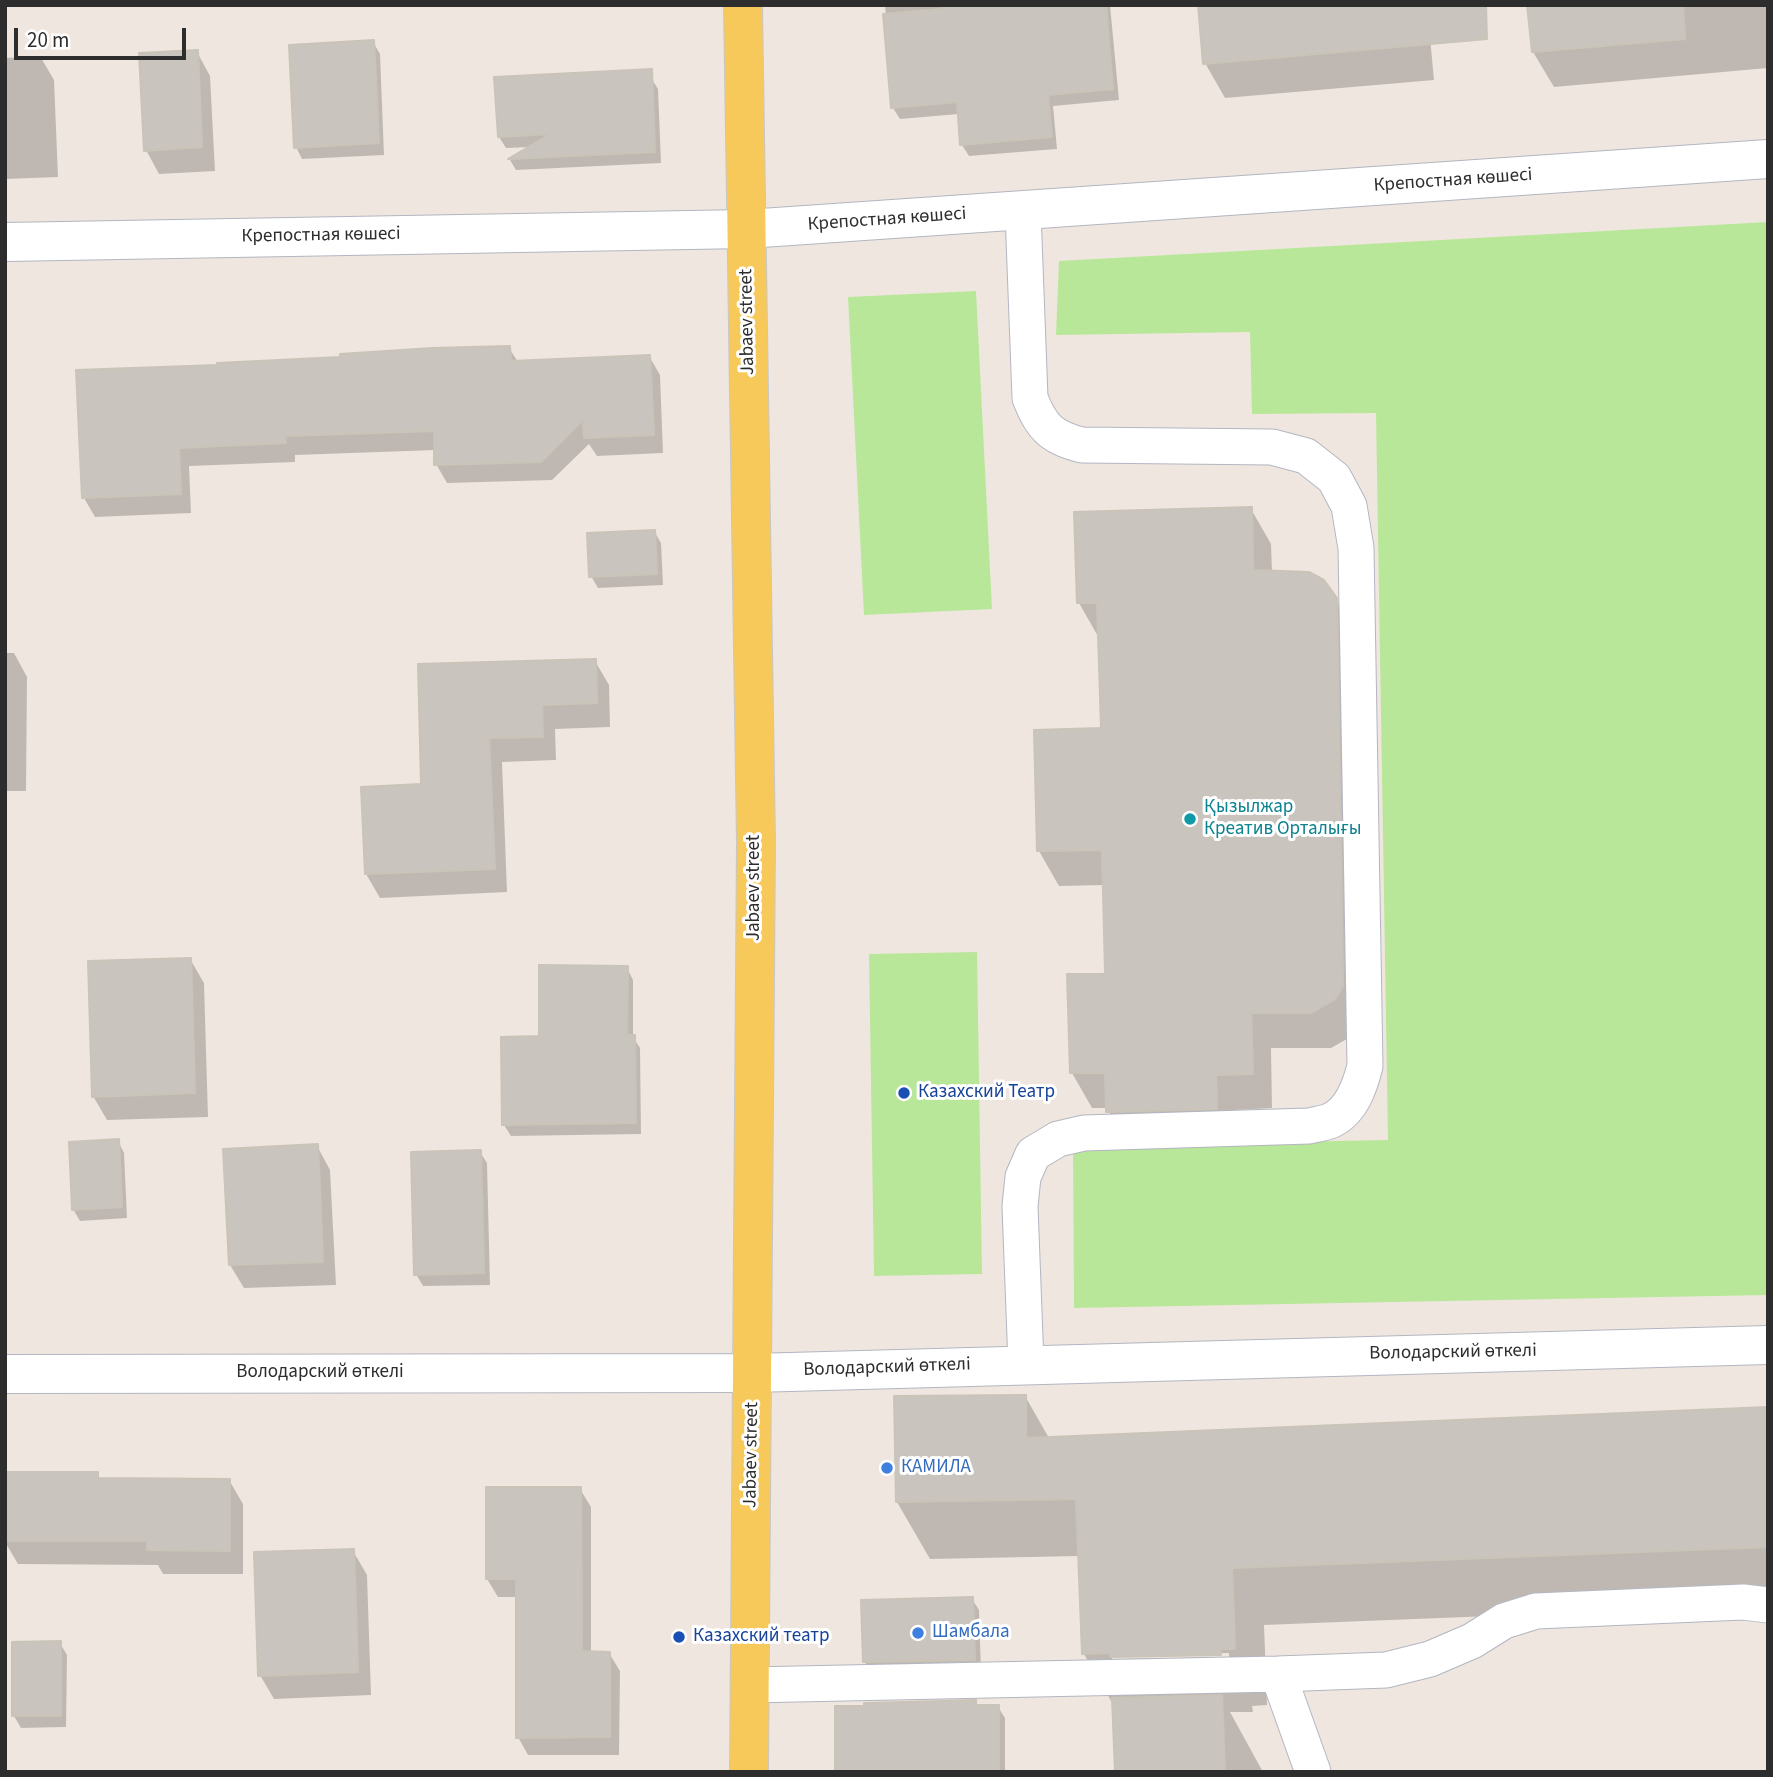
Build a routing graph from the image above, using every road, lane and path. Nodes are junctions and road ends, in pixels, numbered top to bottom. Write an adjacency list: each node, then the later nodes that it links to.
1 (743, 5): 4 (main road, Jabaev street)
2 (1768, 159): 3 (street, Крепостная көшесі)
3 (1023, 212): 4 (street, Крепостная көшесі); 7 (lane)
4 (747, 229): 5 (street, Крепостная көшесі); 8 (main road, Jabaev street)
5 (5, 242)
6 (1768, 1345): 7 (street, Володарский өткелі)
7 (1026, 1364): 8 (street, Володарский өткелі)
8 (753, 1373): 9 (street, Володарский өткелі); 12 (main road, Jabaev street)
9 (5, 1374)
10 (1768, 1605): 11 (lane)
11 (1278, 1674): 12 (lane); 14 (lane)
12 (749, 1685): 13 (main road, Jabaev street)
13 (749, 1772)
14 (1313, 1772)

